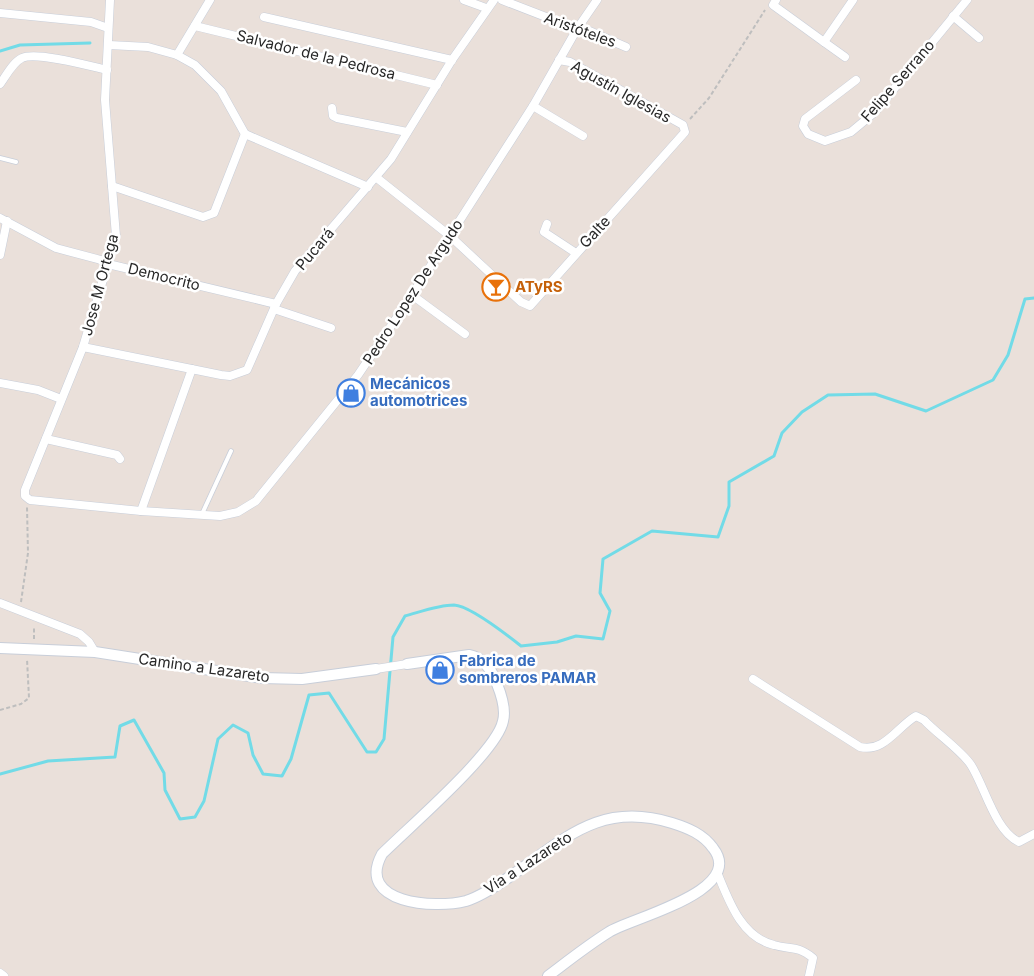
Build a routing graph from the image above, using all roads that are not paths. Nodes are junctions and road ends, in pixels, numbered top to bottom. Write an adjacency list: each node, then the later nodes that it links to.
1 (110, 0): 15 (street, Jose M Ortega)
2 (210, 0): 14 (street)
3 (464, 0): 10 (street)
4 (494, 0): 10 (street, Pucará)
5 (597, 0): 16 (street, Pedro Lopez De Argudo)
6 (853, 0): 18 (street)
7 (967, 0): 12 (street, Felipe Serrano)
8 (505, 1): 16 (street, Aristóteles)
9 (775, 2): 18 (street)
10 (486, 8): 23 (street, Pucará)
11 (0, 13): 15 (street)
12 (953, 16): 17 (street); 26 (street, Felipe Serrano)
13 (264, 17): 23 (street)
14 (195, 26): 21 (street); 28 (street, Salvador de la Pedrosa)
15 (108, 28): 19 (street, Jose M Ortega)
16 (577, 29): 20 (street, Aristóteles); 24 (street, Pedro Lopez De Argudo)
17 (979, 38)
18 (824, 42): 22 (street)
19 (109, 45): 21 (street); 25 (street, Jose M Ortega)
20 (626, 47)
21 (176, 55): 33 (street)
22 (845, 57)
23 (452, 60): 28 (street, Pucará)
24 (559, 60): 29 (street, Pedro Lopez De Argudo); 31 (street, Agustín Iglesias)
25 (106, 70): 27 (street); 38 (street, Jose M Ortega)
26 (856, 80)
27 (0, 84)
28 (437, 85): 32 (street, Pucará)
29 (533, 106): 34 (street); 42 (street, Pedro Lopez De Argudo)
30 (332, 108): 32 (street)
31 (683, 125): 43 (street, Galte)
32 (407, 132): 37 (street, Pucará)
33 (245, 134): 38 (street); 39 (street)
34 (583, 136)
35 (0, 158): 36 (lane)
36 (16, 162)
37 (377, 178): 39 (street, Pucará); 42 (street, Galte)
38 (112, 186): 45 (street, Jose M Ortega)
39 (368, 187): 47 (street, Pucará)
40 (4, 219): 44 (street); 45 (street, Democrito)
41 (547, 224): 43 (street)
42 (450, 236): 43 (street, Galte); 46 (street, Pedro Lopez De Argudo)
43 (576, 253)
44 (0, 255)
45 (108, 264): 47 (street, Democrito); 50 (street, Jose M Ortega)
46 (412, 295): 49 (street); 59 (street, Pedro Lopez De Argudo)
47 (275, 306): 48 (street, Democrito); 51 (street, Pucará)
48 (332, 328)
49 (465, 334)
50 (83, 347): 51 (street, Pucará); 53 (street, Jose M Ortega)
51 (192, 369): 58 (street)
52 (0, 383): 53 (street)
53 (61, 399): 54 (street, Jose M Ortega)
54 (46, 439): 56 (street); 57 (street, Jose M Ortega)
55 (231, 451): 59 (lane)
56 (120, 459)
57 (27, 499): 58 (street, Pedro Lopez De Argudo)
58 (141, 511): 59 (street, Pedro Lopez De Argudo)
59 (201, 516)
60 (0, 603): 62 (street)
61 (0, 648): 62 (street, Camino a Lazareto)
62 (96, 652): 64 (street, Camino a Lazareto)
63 (407, 664): 64 (street, Camino a Lazareto); 67 (street, Vía a Lazareto)
64 (376, 669)
65 (753, 679): 66 (street)
66 (1034, 834)
67 (717, 872): 70 (street); 71 (street)
68 (0, 973): 69 (street)
69 (4, 976)
70 (548, 976)
71 (808, 976)

